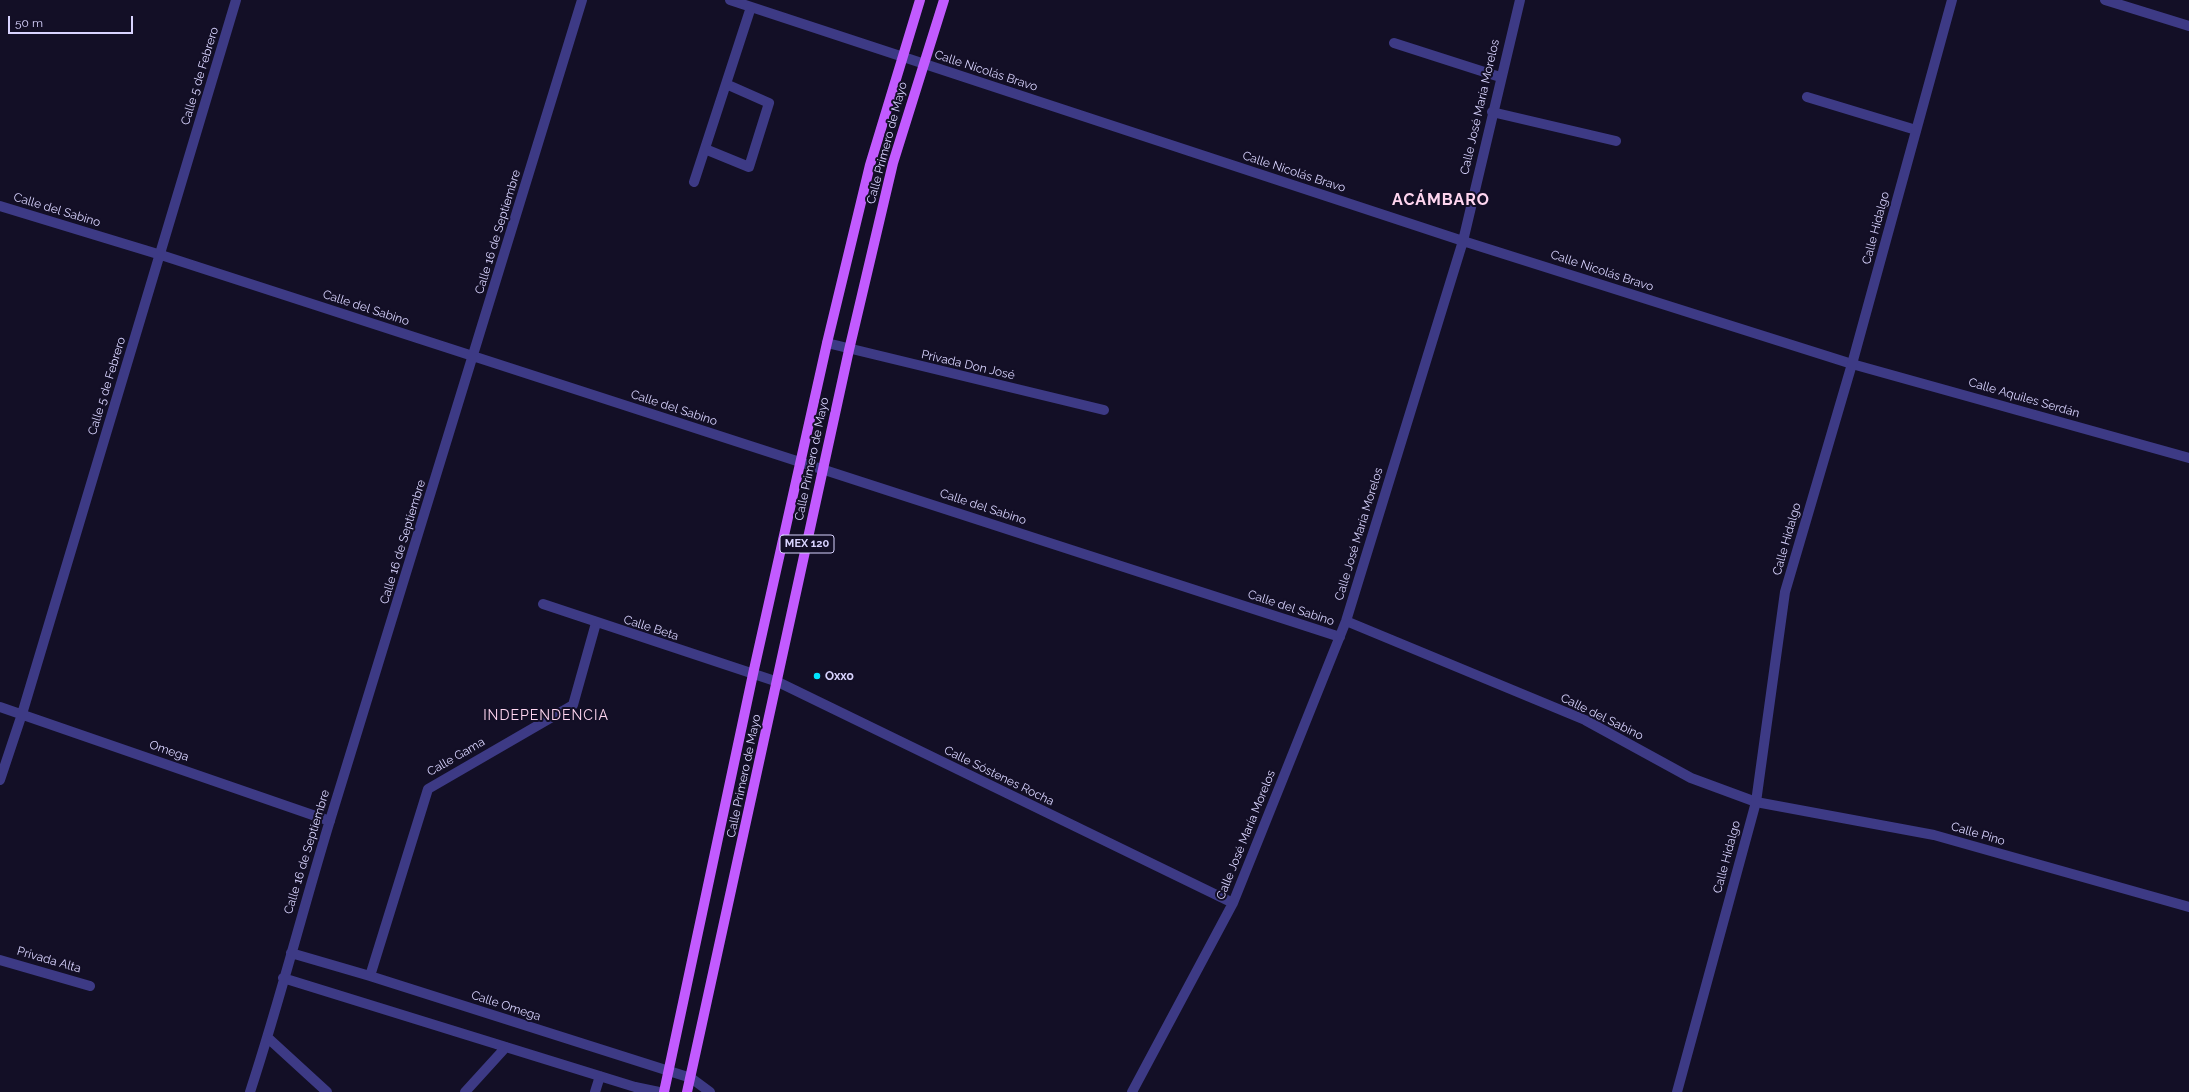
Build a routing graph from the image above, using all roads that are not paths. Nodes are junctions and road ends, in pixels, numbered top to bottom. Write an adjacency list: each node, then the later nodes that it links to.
1 (236, 0): 24 (street, Calle 5 de Febrero)
2 (582, 0): 27 (street, Calle 16 de Septiembre)
3 (730, 0): 9 (street, Calle Nicolás Bravo)
4 (920, 0): 12 (main road, Calle Primero de Mayo / MEX 120)
5 (944, 0): 13 (main road, Calle Primero de Mayo / MEX 120)
6 (1520, 0): 14 (street, Calle José María Morelos)
7 (1952, 0): 18 (street, Calle Hidalgo)
8 (2105, 0): 10 (street)
9 (751, 7): 12 (street, Calle Nicolás Bravo); 15 (street)
10 (2189, 26)
11 (1394, 43): 14 (street)
12 (902, 55): 13 (street, Calle Nicolás Bravo); 25 (main road, Calle Primero de Mayo / MEX 120)
13 (923, 64): 23 (street, Calle Nicolás Bravo); 26 (main road, Calle Primero de Mayo / MEX 120)
14 (1500, 77): 17 (street, Calle José María Morelos)
15 (726, 84): 20 (street); 20 (street)
16 (1807, 97): 18 (street)
17 (1492, 112): 19 (street); 23 (street, Calle José María Morelos)
18 (1916, 130): 28 (street, Calle Hidalgo)
19 (1616, 141)
20 (705, 149): 21 (street)
21 (694, 182)
22 (0, 206): 24 (street, Calle del Sabino)
23 (1463, 240): 28 (street, Calle Nicolás Bravo); 34 (street, Calle José María Morelos)
24 (160, 255): 27 (street, Calle del Sabino); 40 (street, Calle 5 de Febrero)
25 (827, 343): 26 (street, Privada Don José); 31 (main road, Calle Primero de Mayo / MEX 120)
26 (849, 350): 29 (street, Privada Don José); 32 (main road, Calle Primero de Mayo / MEX 120)
27 (474, 356): 31 (street, Calle del Sabino); 43 (street, Calle 16 de Septiembre)
28 (1852, 364): 30 (street, Calle Aquiles Serdán); 42 (street, Calle Hidalgo)
29 (1104, 410)
30 (2189, 458)
31 (799, 462): 32 (street, Calle del Sabino); 37 (main road, Calle Primero de Mayo / MEX 120)
32 (823, 468): 36 (street, Calle del Sabino); 38 (main road, Calle Primero de Mayo / MEX 120)
33 (543, 604): 35 (street, Calle Beta)
34 (1346, 620): 36 (street, Calle José María Morelos); 42 (street, Calle del Sabino)
35 (596, 623): 37 (street, Calle Beta); 48 (street, Calle Gama)
36 (1340, 637): 44 (street, Calle José María Morelos)
37 (753, 674): 38 (street, Calle Sóstenes Rocha); 53 (main road, Calle Primero de Mayo / MEX 120)
38 (778, 682): 44 (street, Calle Sóstenes Rocha); 55 (main road, Calle Primero de Mayo / MEX 120)
39 (0, 707): 40 (street, Omega)
40 (22, 714): 41 (street, Calle 5 de Febrero); 43 (street, Omega)
41 (0, 780)
42 (1756, 802): 45 (street, Calle Pino); 65 (street, Calle Hidalgo)
43 (330, 821): 46 (street, Calle 16 de Septiembre)
44 (1233, 904): 64 (street, Calle José María Morelos)
45 (2189, 907)
46 (291, 953): 48 (street, Calle Omega); 49 (street, Calle 16 de Septiembre)
47 (0, 960): 50 (street, Privada Alta)
48 (370, 976): 53 (street, Calle Omega)
49 (283, 978): 51 (street, Calle 16 de Septiembre); 52 (street)
50 (90, 986)
51 (268, 1038): 56 (street, Calle 16 de Septiembre); 57 (street)
52 (506, 1047): 54 (street); 58 (street)
53 (667, 1071): 55 (street, Calle Omega); 61 (main road, Calle Primero de Mayo / MEX 120)
54 (600, 1076): 59 (street); 60 (street)
55 (691, 1078): 62 (main road, Calle Primero de Mayo / MEX 120); 63 (street, Calle Omega)
56 (250, 1092)
57 (327, 1092)
58 (465, 1092)
59 (595, 1092)
60 (659, 1092)
61 (664, 1092)
62 (687, 1092)
63 (710, 1092)
64 (1132, 1092)
65 (1677, 1092)

